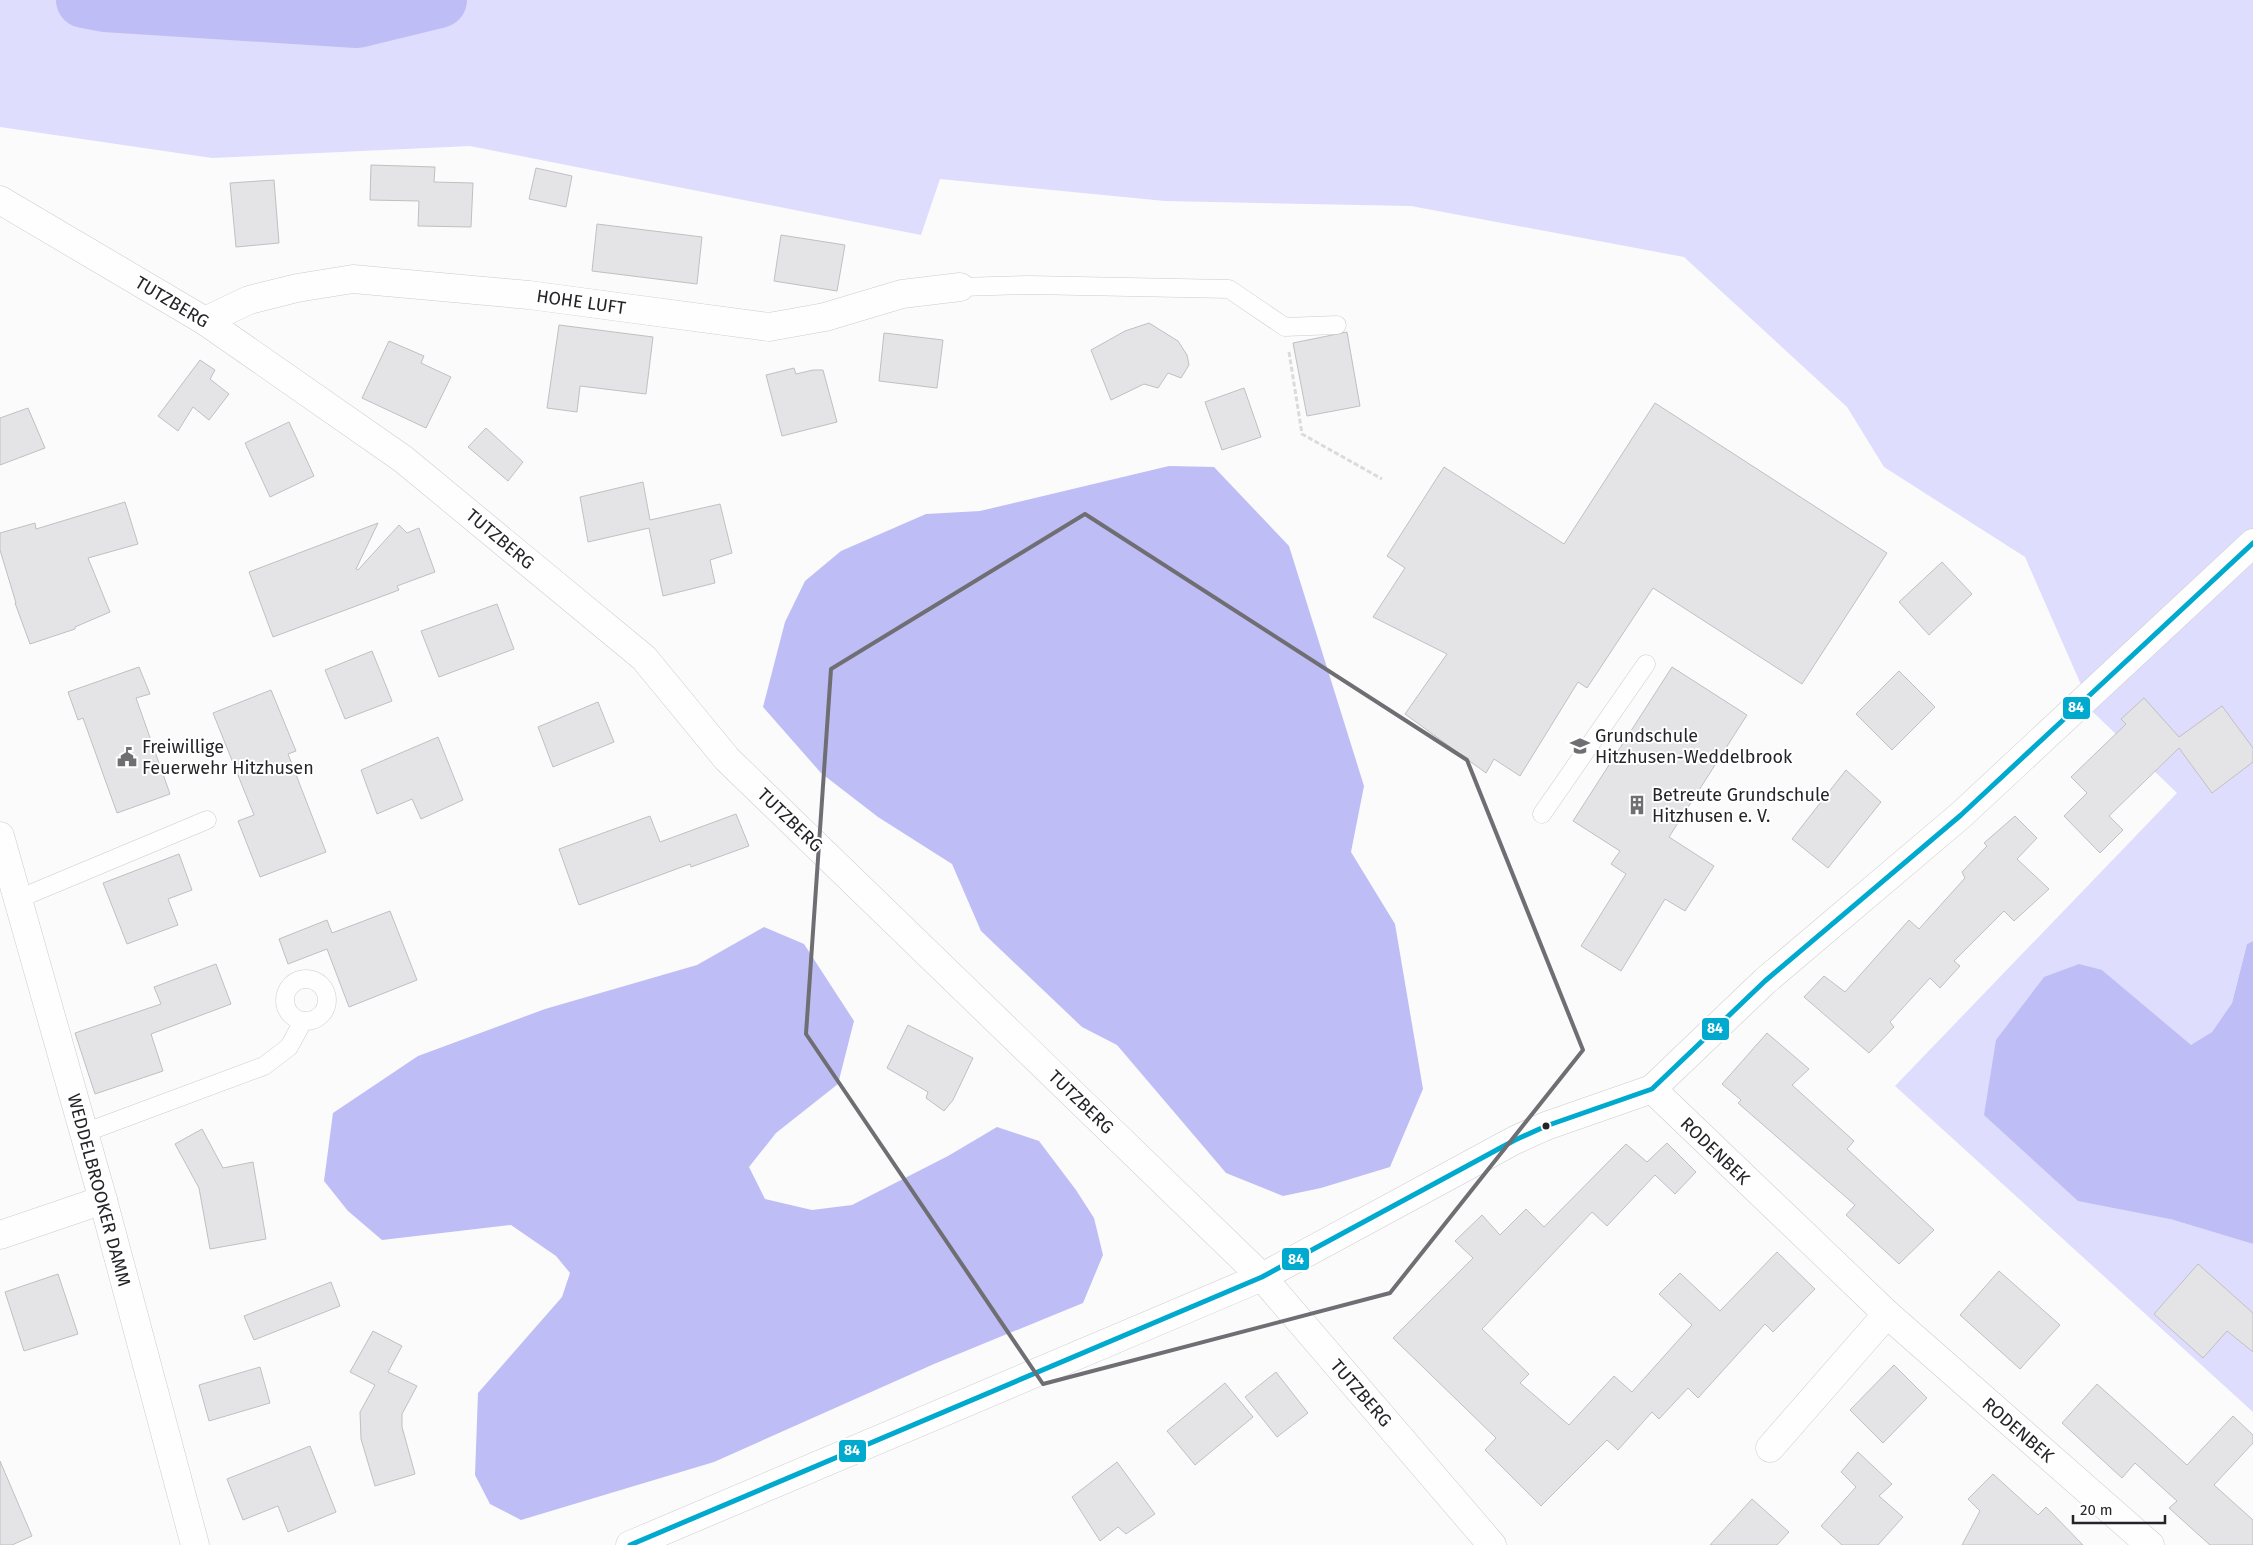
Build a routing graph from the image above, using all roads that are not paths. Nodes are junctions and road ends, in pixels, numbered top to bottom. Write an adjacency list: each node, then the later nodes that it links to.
1 (0, 200): 3 (street, TUTZBERG)
2 (960, 287): 3 (street, HOHE LUFT); 4 (lane)
3 (205, 321): 16 (street, TUTZBERG)
4 (1337, 325)
5 (2253, 543): 12 (street)
6 (1646, 664): 7 (lane)
7 (1542, 814)
8 (207, 820): 10 (lane)
9 (0, 836): 10 (street, WEDDELBROOKER DAMM)
10 (18, 900): 13 (street, WEDDELBROOKER DAMM)
11 (303, 1021): 13 (lane)
12 (1652, 1089): 16 (street); 17 (street, RODENBEK)
13 (84, 1133): 14 (street, WEDDELBROOKER DAMM)
14 (103, 1200): 15 (street); 19 (street, WEDDELBROOKER DAMM)
15 (0, 1234)
16 (1262, 1277): 20 (street); 21 (street, TUTZBERG)
17 (1887, 1314): 18 (street); 22 (street, RODENBEK)
18 (1770, 1448)
19 (195, 1545)
20 (630, 1545)
21 (1492, 1545)
22 (2150, 1545)

